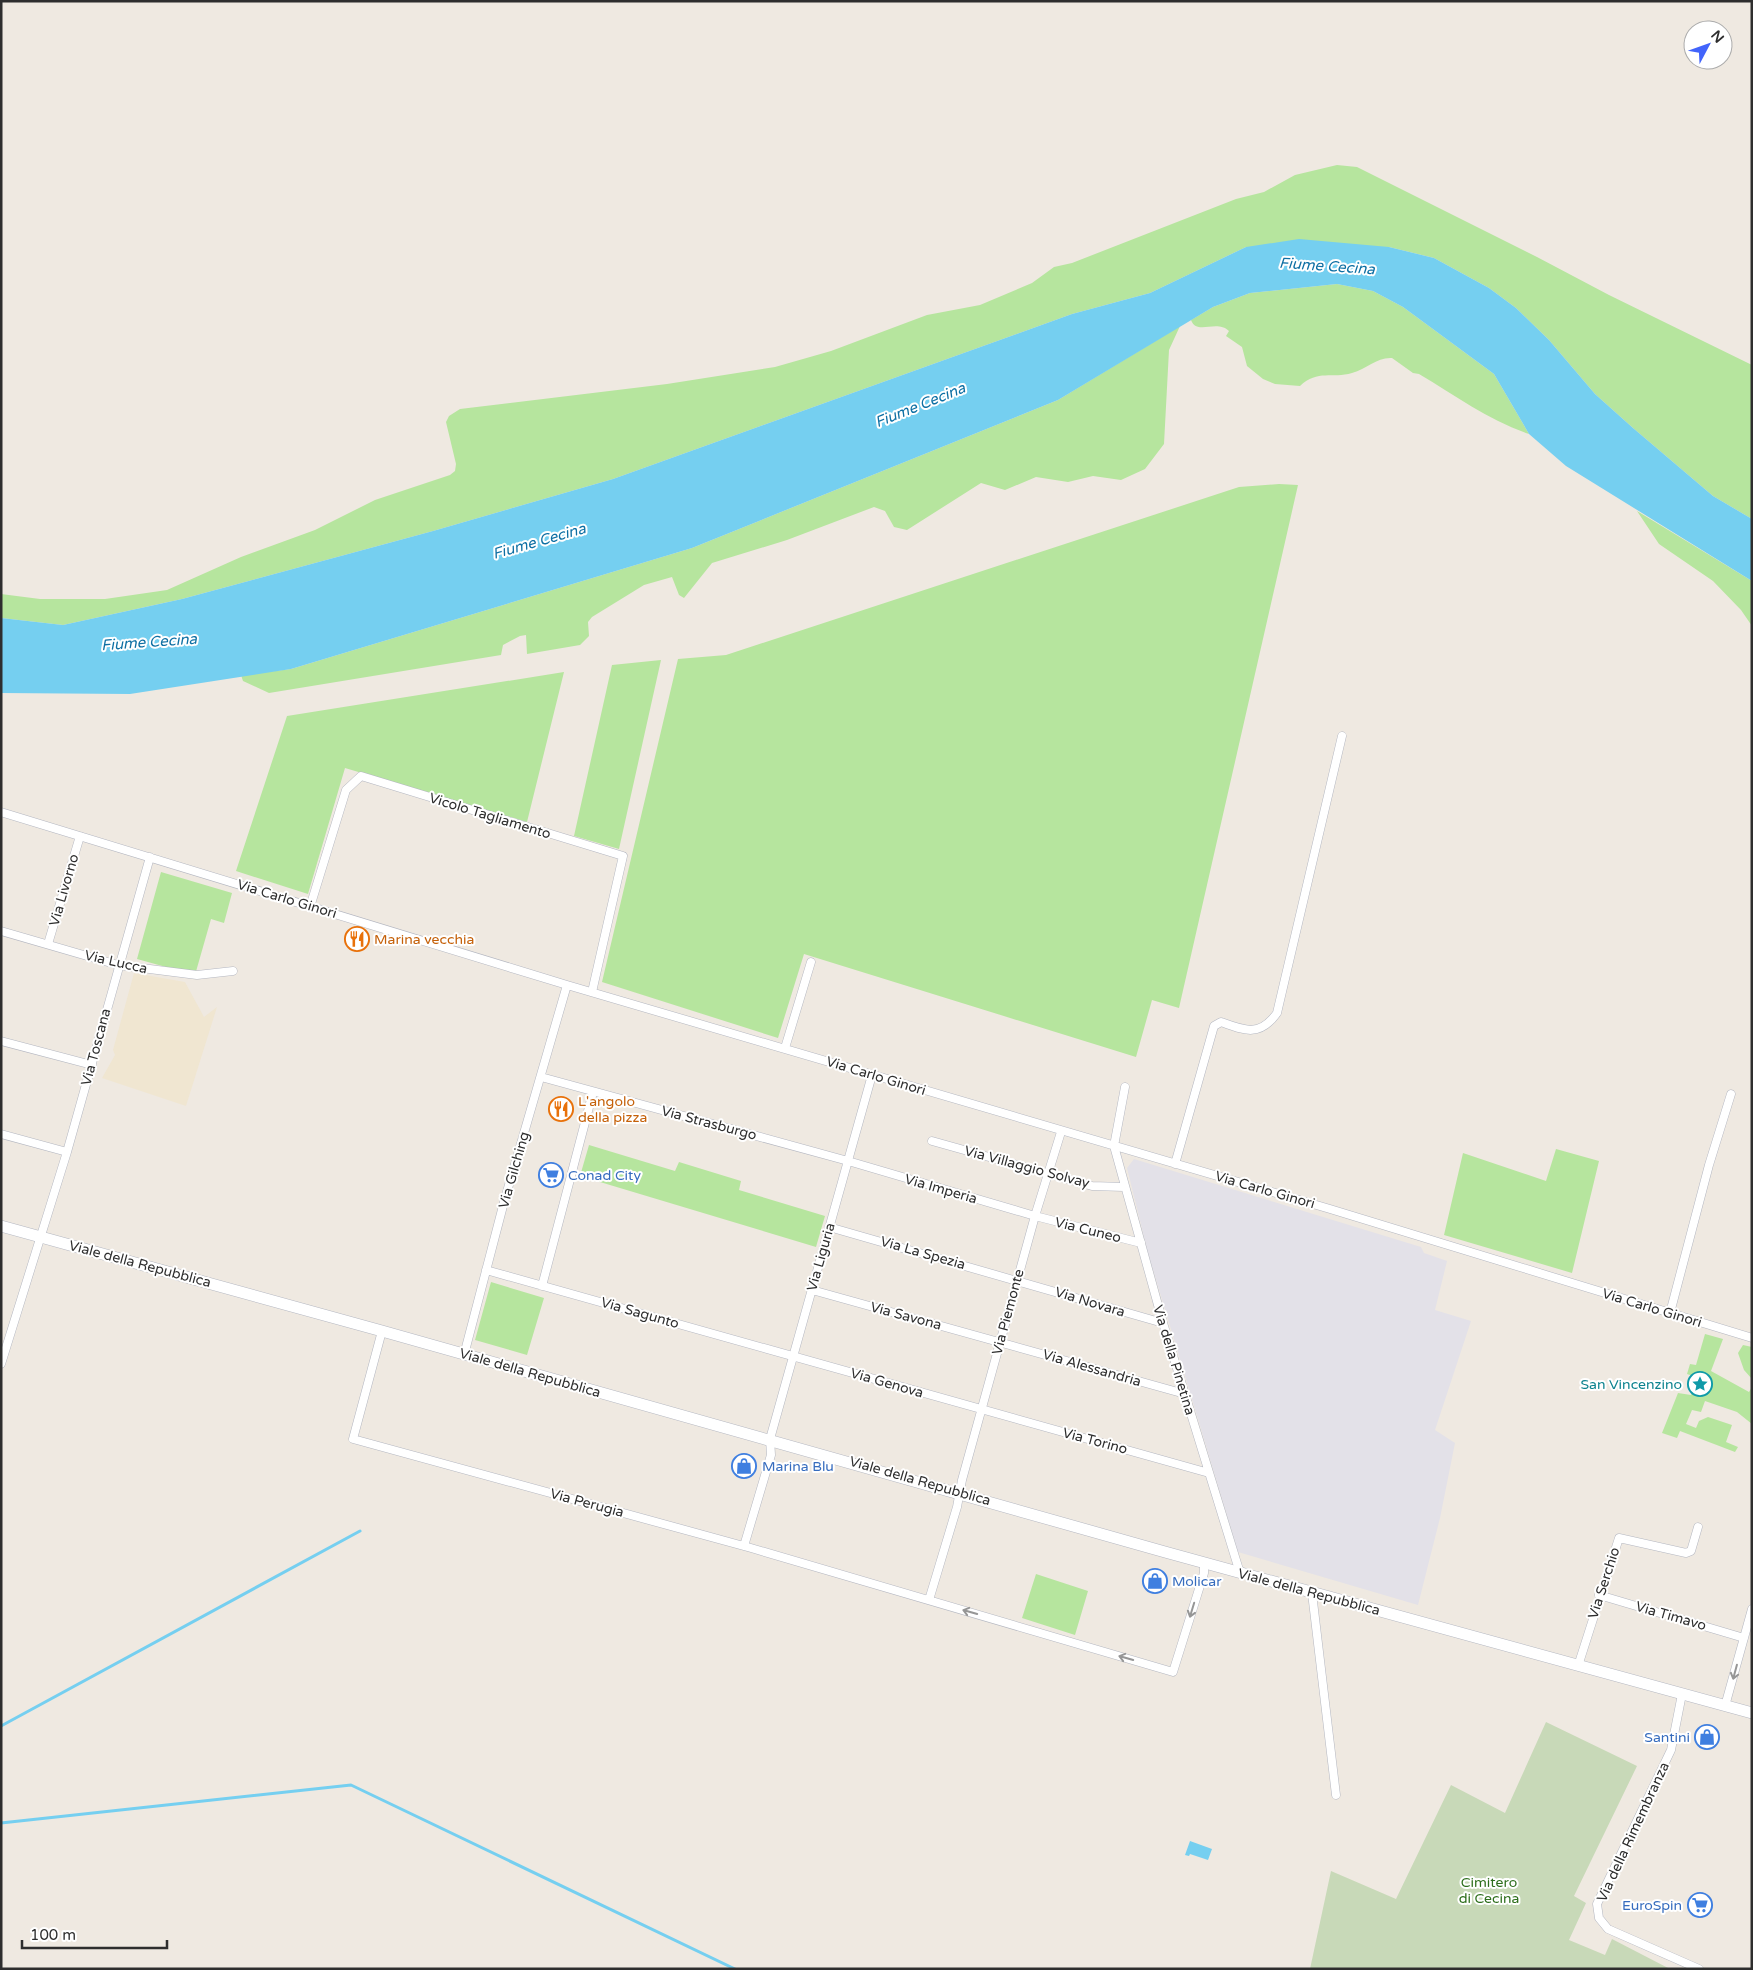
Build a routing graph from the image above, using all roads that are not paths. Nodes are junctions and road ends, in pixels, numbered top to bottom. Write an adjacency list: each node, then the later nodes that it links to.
1 (1342, 736): 27 (street)
2 (1, 812): 3 (street, Via Carlo Ginori)
3 (80, 836): 4 (street, Via Carlo Ginori); 7 (street, Via Livorno)
4 (150, 857): 5 (street, Via Carlo Ginori); 9 (street, Via Toscana)
5 (310, 907): 11 (street, Via Carlo Ginori); 12 (street, Vicolo Tagliamento)
6 (1, 930): 7 (street, Via Lucca)
7 (48, 944): 9 (street, Via Lucca)
8 (812, 962): 14 (street)
9 (118, 965): 10 (street, Via Lucca); 15 (street, Via Toscana)
10 (233, 971)
11 (567, 985): 12 (street, Via Carlo Ginori); 17 (street, Via Gilching)
12 (592, 992): 14 (street, Via Carlo Ginori)
13 (1, 1041): 15 (street)
14 (785, 1048): 16 (street, Via Carlo Ginori)
15 (92, 1065): 25 (street, Via Toscana)
16 (872, 1075): 21 (street, Via Carlo Ginori); 26 (street, Via Liguria)
17 (541, 1077): 19 (street, Via Strasburgo); 35 (street, Via Gilching)
18 (1125, 1087): 24 (street)
19 (593, 1092): 26 (street, Via Strasburgo); 37 (street)
20 (1731, 1094): 39 (street)
21 (1061, 1132): 24 (street, Via Carlo Ginori); 28 (street, Via Piemonte)
22 (1, 1134): 25 (street)
23 (932, 1141): 28 (street, Via Villaggio Solvay)
24 (1114, 1146): 27 (street, Via Carlo Ginori); 29 (street, Via della Pinetina)
25 (67, 1152): 33 (street, Via Toscana)
26 (848, 1161): 30 (street, Via Imperia); 32 (street, Via Liguria)
27 (1175, 1164): 39 (street, Via Carlo Ginori)
28 (1047, 1174): 29 (street, Via Villaggio Solvay); 30 (street, Via Piemonte)
29 (1124, 1187): 34 (street, Via della Pinetina)
30 (1035, 1216): 34 (street, Via Cuneo); 36 (street, Via Piemonte)
31 (1, 1226): 33 (street, Viale della Repubblica)
32 (829, 1227): 36 (street, Via La Spezia); 38 (street, Via Liguria)
33 (40, 1237): 42 (street, Viale della Repubblica); 43 (street, Via Toscana)
34 (1140, 1243): 40 (street, Via della Pinetina)
35 (486, 1270): 37 (street, Via Sagunto); 46 (street, Via Gilching)
36 (1017, 1280): 40 (street, Via Novara); 45 (street, Via Piemonte)
37 (542, 1286): 47 (street, Via Sagunto)
38 (812, 1290): 45 (street, Via Savona); 47 (street, Via Liguria)
39 (1670, 1313): 44 (street, Via Carlo Ginori)
40 (1162, 1323): 49 (street, Via della Pinetina)
41 (1, 1329): 43 (street)
42 (382, 1330): 46 (street, Viale della Repubblica); 55 (street, Via Perugia)
43 (10, 1331): 48 (street, Via Toscana)
44 (1752, 1338)
45 (1000, 1342): 49 (street, Via Alessandria); 50 (street, Via Piemonte)
46 (464, 1354): 51 (street, Viale della Repubblica)
47 (793, 1356): 50 (street, Via Genova); 51 (street, Via Liguria)
48 (1, 1364)
49 (1184, 1394): 52 (street, Via della Pinetina)
50 (982, 1410): 52 (street, Via Torino); 53 (street, Via Piemonte)
51 (770, 1439): 53 (street, Viale della Repubblica); 55 (street, Via Liguria)
52 (1209, 1473): 57 (street, Via della Pinetina)
53 (959, 1492): 56 (street, Viale della Repubblica); 60 (street, Via Piemonte)
54 (1698, 1527): 59 (street, Via Serchio)
55 (744, 1546): 60 (street, Via Perugia)
56 (1204, 1563): 57 (street, Viale della Repubblica); 60 (street, Via Perugia, one-way to 60)
57 (1240, 1573): 58 (street, Viale della Repubblica)
58 (1312, 1592): 63 (street, Viale della Repubblica); 67 (street)
59 (1599, 1595): 62 (street, Via Timavo); 63 (street, Via Serchio)
60 (929, 1600)
61 (1752, 1610): 62 (street)
62 (1744, 1638): 65 (street, one-way to 65)
63 (1578, 1666): 64 (street, Viale della Repubblica)
64 (1682, 1694): 65 (street, Viale della Repubblica); 68 (street, Via della Rimembranza)
65 (1725, 1706): 66 (street, Viale della Repubblica)
66 (1752, 1713)
67 (1336, 1795)
68 (1698, 1969)

